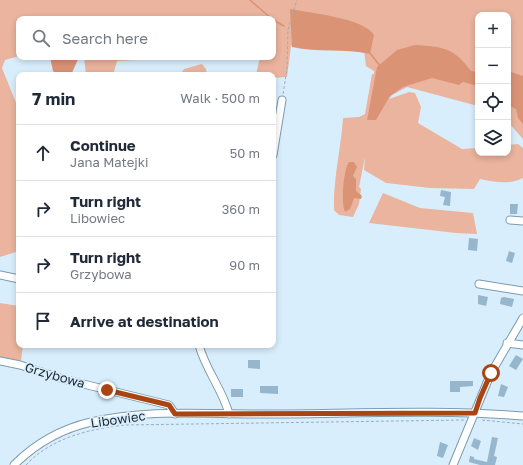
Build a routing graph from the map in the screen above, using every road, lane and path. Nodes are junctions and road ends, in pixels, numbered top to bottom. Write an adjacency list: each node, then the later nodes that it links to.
1 (297, 0): 2 (path)
2 (282, 100): 3 (street)
3 (276, 137)
4 (510, 220): 5 (street)
5 (523, 221)
6 (0, 275): 7 (street)
7 (16, 278)
8 (479, 284): 9 (street)
9 (523, 291)
10 (523, 318): 11 (street)
11 (507, 343): 12 (street); 17 (street)
12 (523, 345)
13 (200, 348): 16 (street)
14 (0, 361): 15 (street, Grzybowa)
15 (175, 414): 16 (street, Libowiec); 20 (street, Libowiec)
16 (229, 414): 17 (street, Libowiec)
17 (474, 416): 18 (street, Libowiec); 19 (path); 21 (path); 22 (street)
18 (523, 416)
19 (523, 424)
20 (14, 465)
21 (26, 465)
22 (453, 465)

